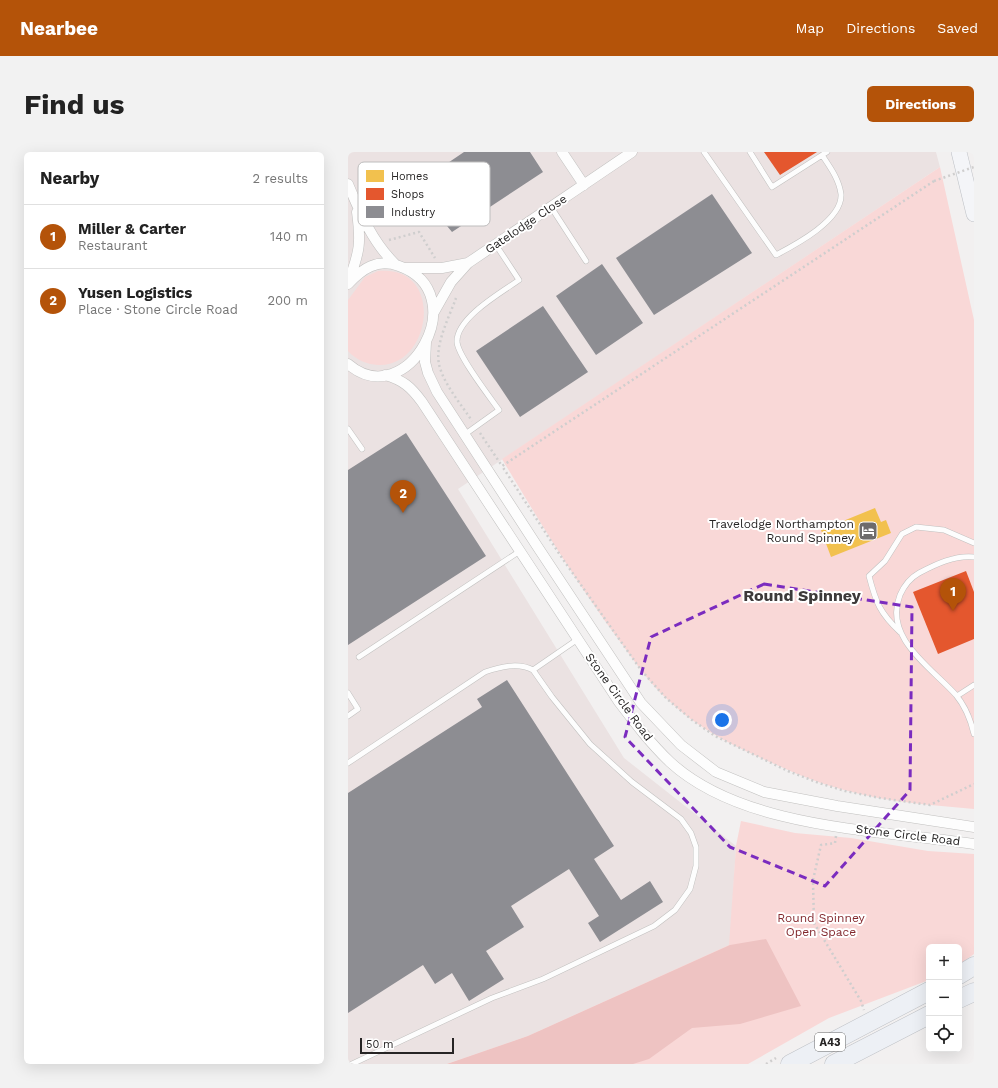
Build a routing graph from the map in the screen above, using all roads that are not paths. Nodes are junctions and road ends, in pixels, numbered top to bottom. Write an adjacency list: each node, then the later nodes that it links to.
1 (562, 152): 8 (street)
2 (632, 152): 8 (street, Gatelodge Close)
3 (704, 152): 6 (lane)
4 (750, 152): 6 (lane)
5 (959, 152): 12 (main road)
6 (825, 154)
7 (348, 184): 9 (street, Stone Circle Road)
8 (584, 185): 10 (street, Gatelodge Close)
9 (356, 204): 11 (street, Stone Circle Road); 13 (street, Stone Circle Road)
10 (551, 207): 16 (street, Gatelodge Close); 17 (lane)
11 (358, 208)
12 (974, 214)
13 (358, 218)
14 (359, 226): 20 (street, Stone Circle Road)
15 (368, 226): 19 (street, Stone Circle Road)
16 (496, 245): 18 (street, Gatelodge Close); 28 (lane)
17 (586, 261)
18 (468, 263): 19 (street, Gatelodge Close); 21 (street, Gatelodge Close)
19 (400, 267): 20 (street, Stone Circle Road); 21 (street, Stone Circle Road)
20 (348, 284)
21 (434, 312): 22 (street, Stone Circle Road)
22 (426, 342): 26 (street, Stone Circle Road); 28 (street, Stone Circle Road)
23 (348, 364): 25 (street, Stone Circle Road)
24 (348, 373): 25 (street)
25 (366, 374): 26 (street, Stone Circle Road)
26 (385, 376): 31 (street, Stone Circle Road)
27 (348, 429): 29 (lane)
28 (464, 435): 43 (street, Stone Circle Road)
29 (362, 449)
30 (974, 543): 33 (lane)
31 (520, 551): 34 (street, Stone Circle Road); 35 (lane)
32 (974, 557): 33 (lane)
33 (900, 632): 39 (lane)
34 (578, 639): 36 (lane); 44 (street, Stone Circle Road)
35 (359, 657)
36 (533, 670): 42 (lane); 51 (lane)
37 (974, 685): 39 (lane)
38 (348, 693): 40 (lane)
39 (957, 696): 41 (lane)
40 (348, 716)
41 (974, 734)
42 (348, 763)
43 (974, 827)
44 (974, 844)
45 (974, 966): 46 (highway)
46 (962, 973)
47 (974, 992): 49 (highway)
48 (926, 993): 52 (highway, A43)
49 (962, 998)
50 (927, 1016): 53 (highway, A43)
51 (352, 1064)
52 (790, 1064)
53 (836, 1064)

